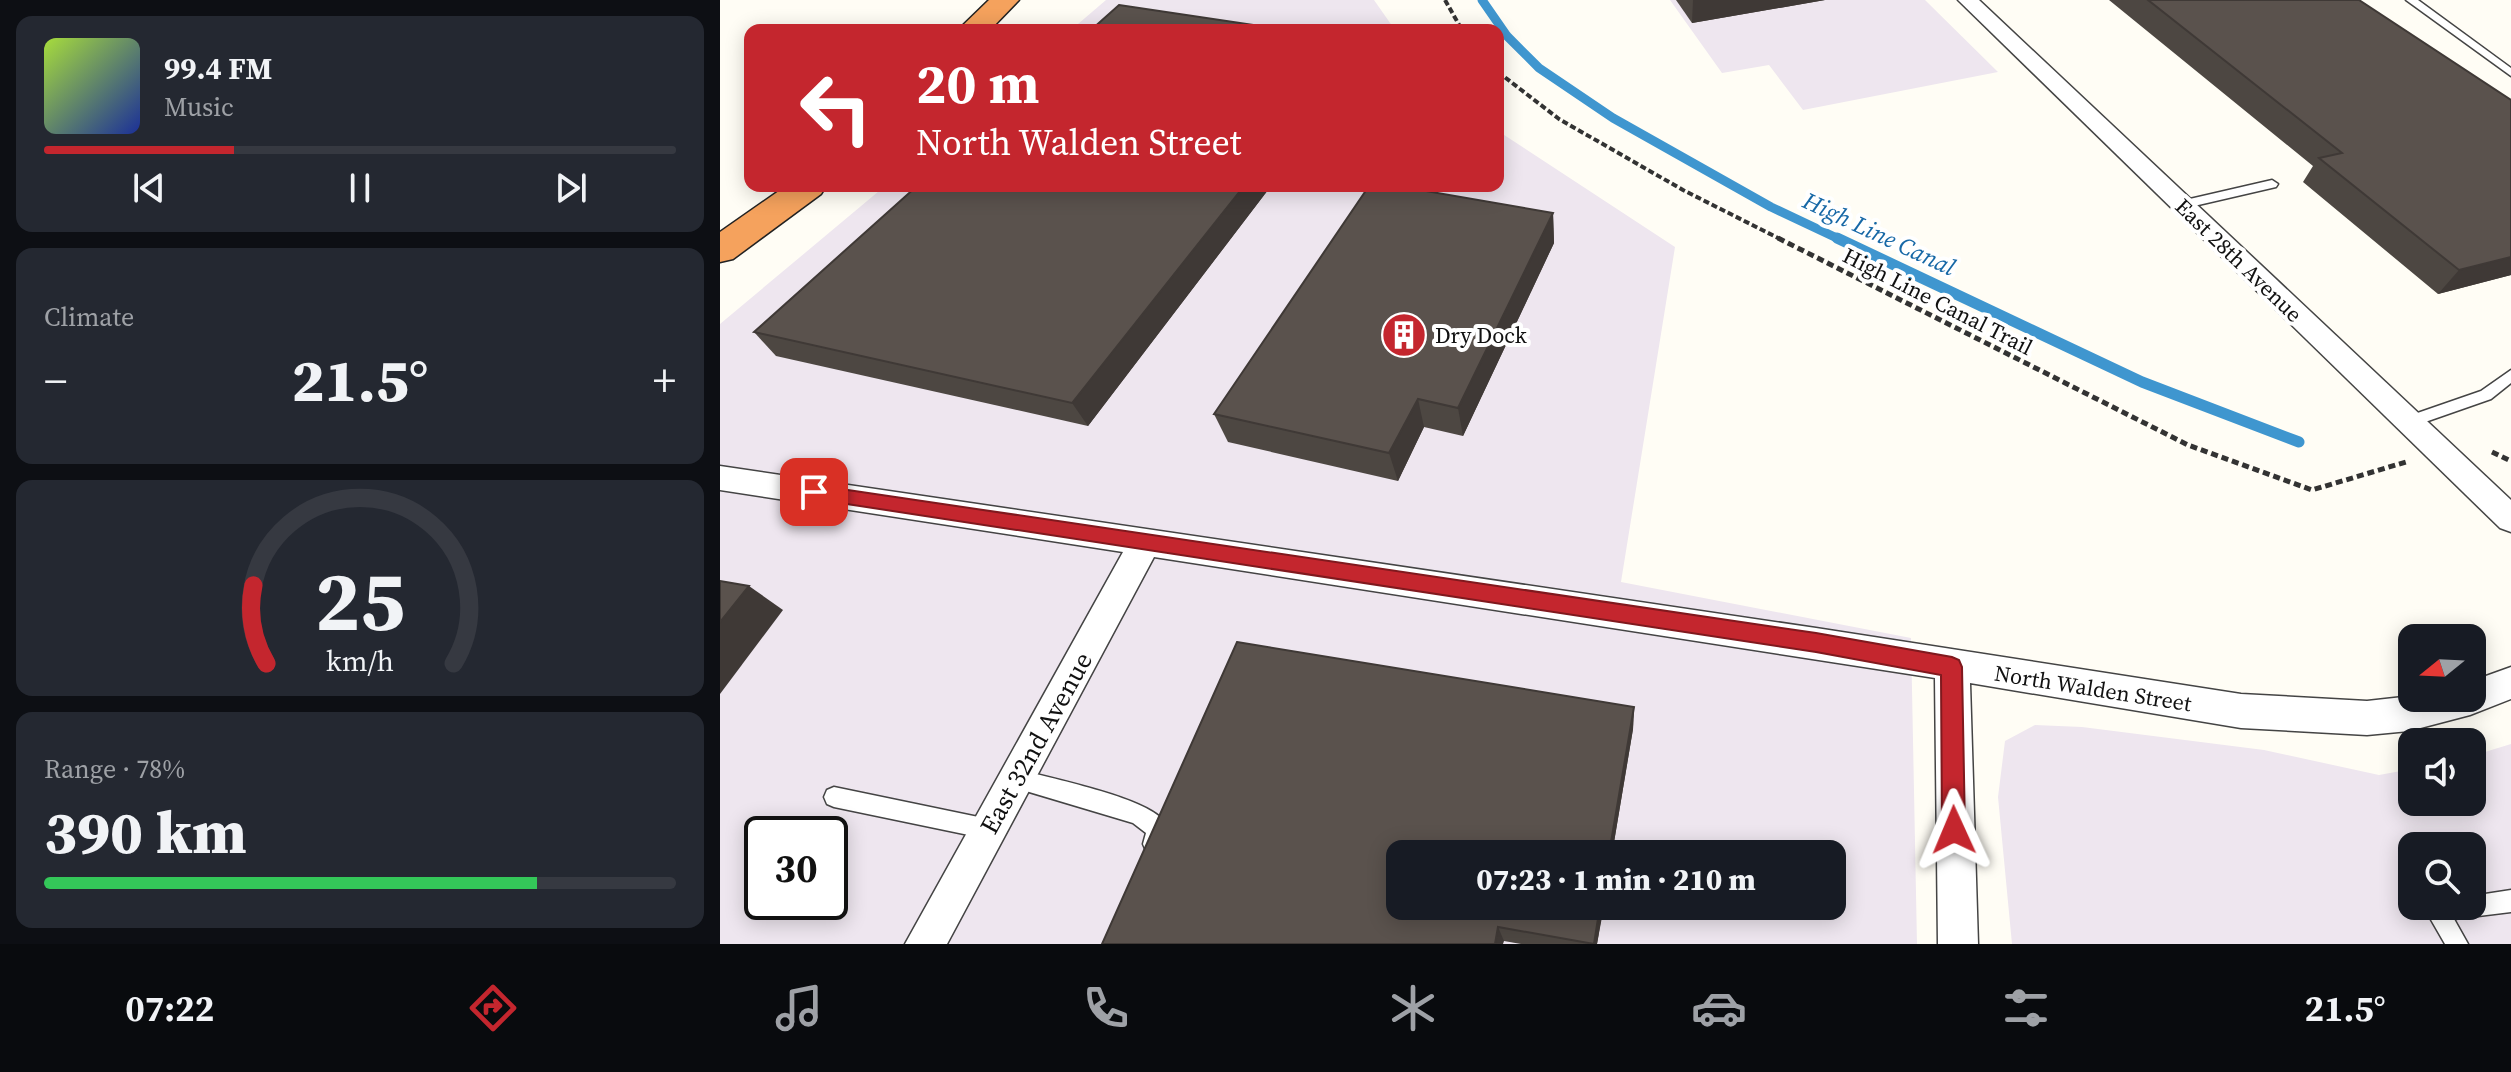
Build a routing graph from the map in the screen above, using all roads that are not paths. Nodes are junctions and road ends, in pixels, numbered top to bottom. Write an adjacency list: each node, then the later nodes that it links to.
1 (1005, 0): 4 (highway)
2 (1968, 0): 8 (street, East 28th Avenue)
3 (2411, 0): 5 (lane)
4 (957, 23)
5 (2511, 73)
6 (2272, 184): 8 (lane)
7 (801, 192): 9 (highway)
8 (2181, 205): 11 (street, East 28th Avenue)
9 (720, 250)
10 (2511, 375): 11 (lane)
11 (2408, 422): 13 (street, East 28th Avenue)
12 (720, 478): 14 (street, North Walden Street)
13 (2511, 519)
14 (1146, 541): 15 (street, North Walden Street); 19 (street, East 32nd Avenue)
15 (1952, 667): 18 (street, North Walden Street); 25 (street)
16 (2511, 683): 17 (street, North Walden Street)
17 (2486, 692)
18 (2417, 712)
19 (1016, 779): 21 (street, East 32nd Avenue); 22 (lane)
20 (834, 797): 21 (lane)
21 (988, 829): 24 (street, East 32nd Avenue)
22 (1148, 868)
23 (2511, 901): 26 (lane)
24 (925, 944)
25 (1958, 944)
26 (2457, 944)

